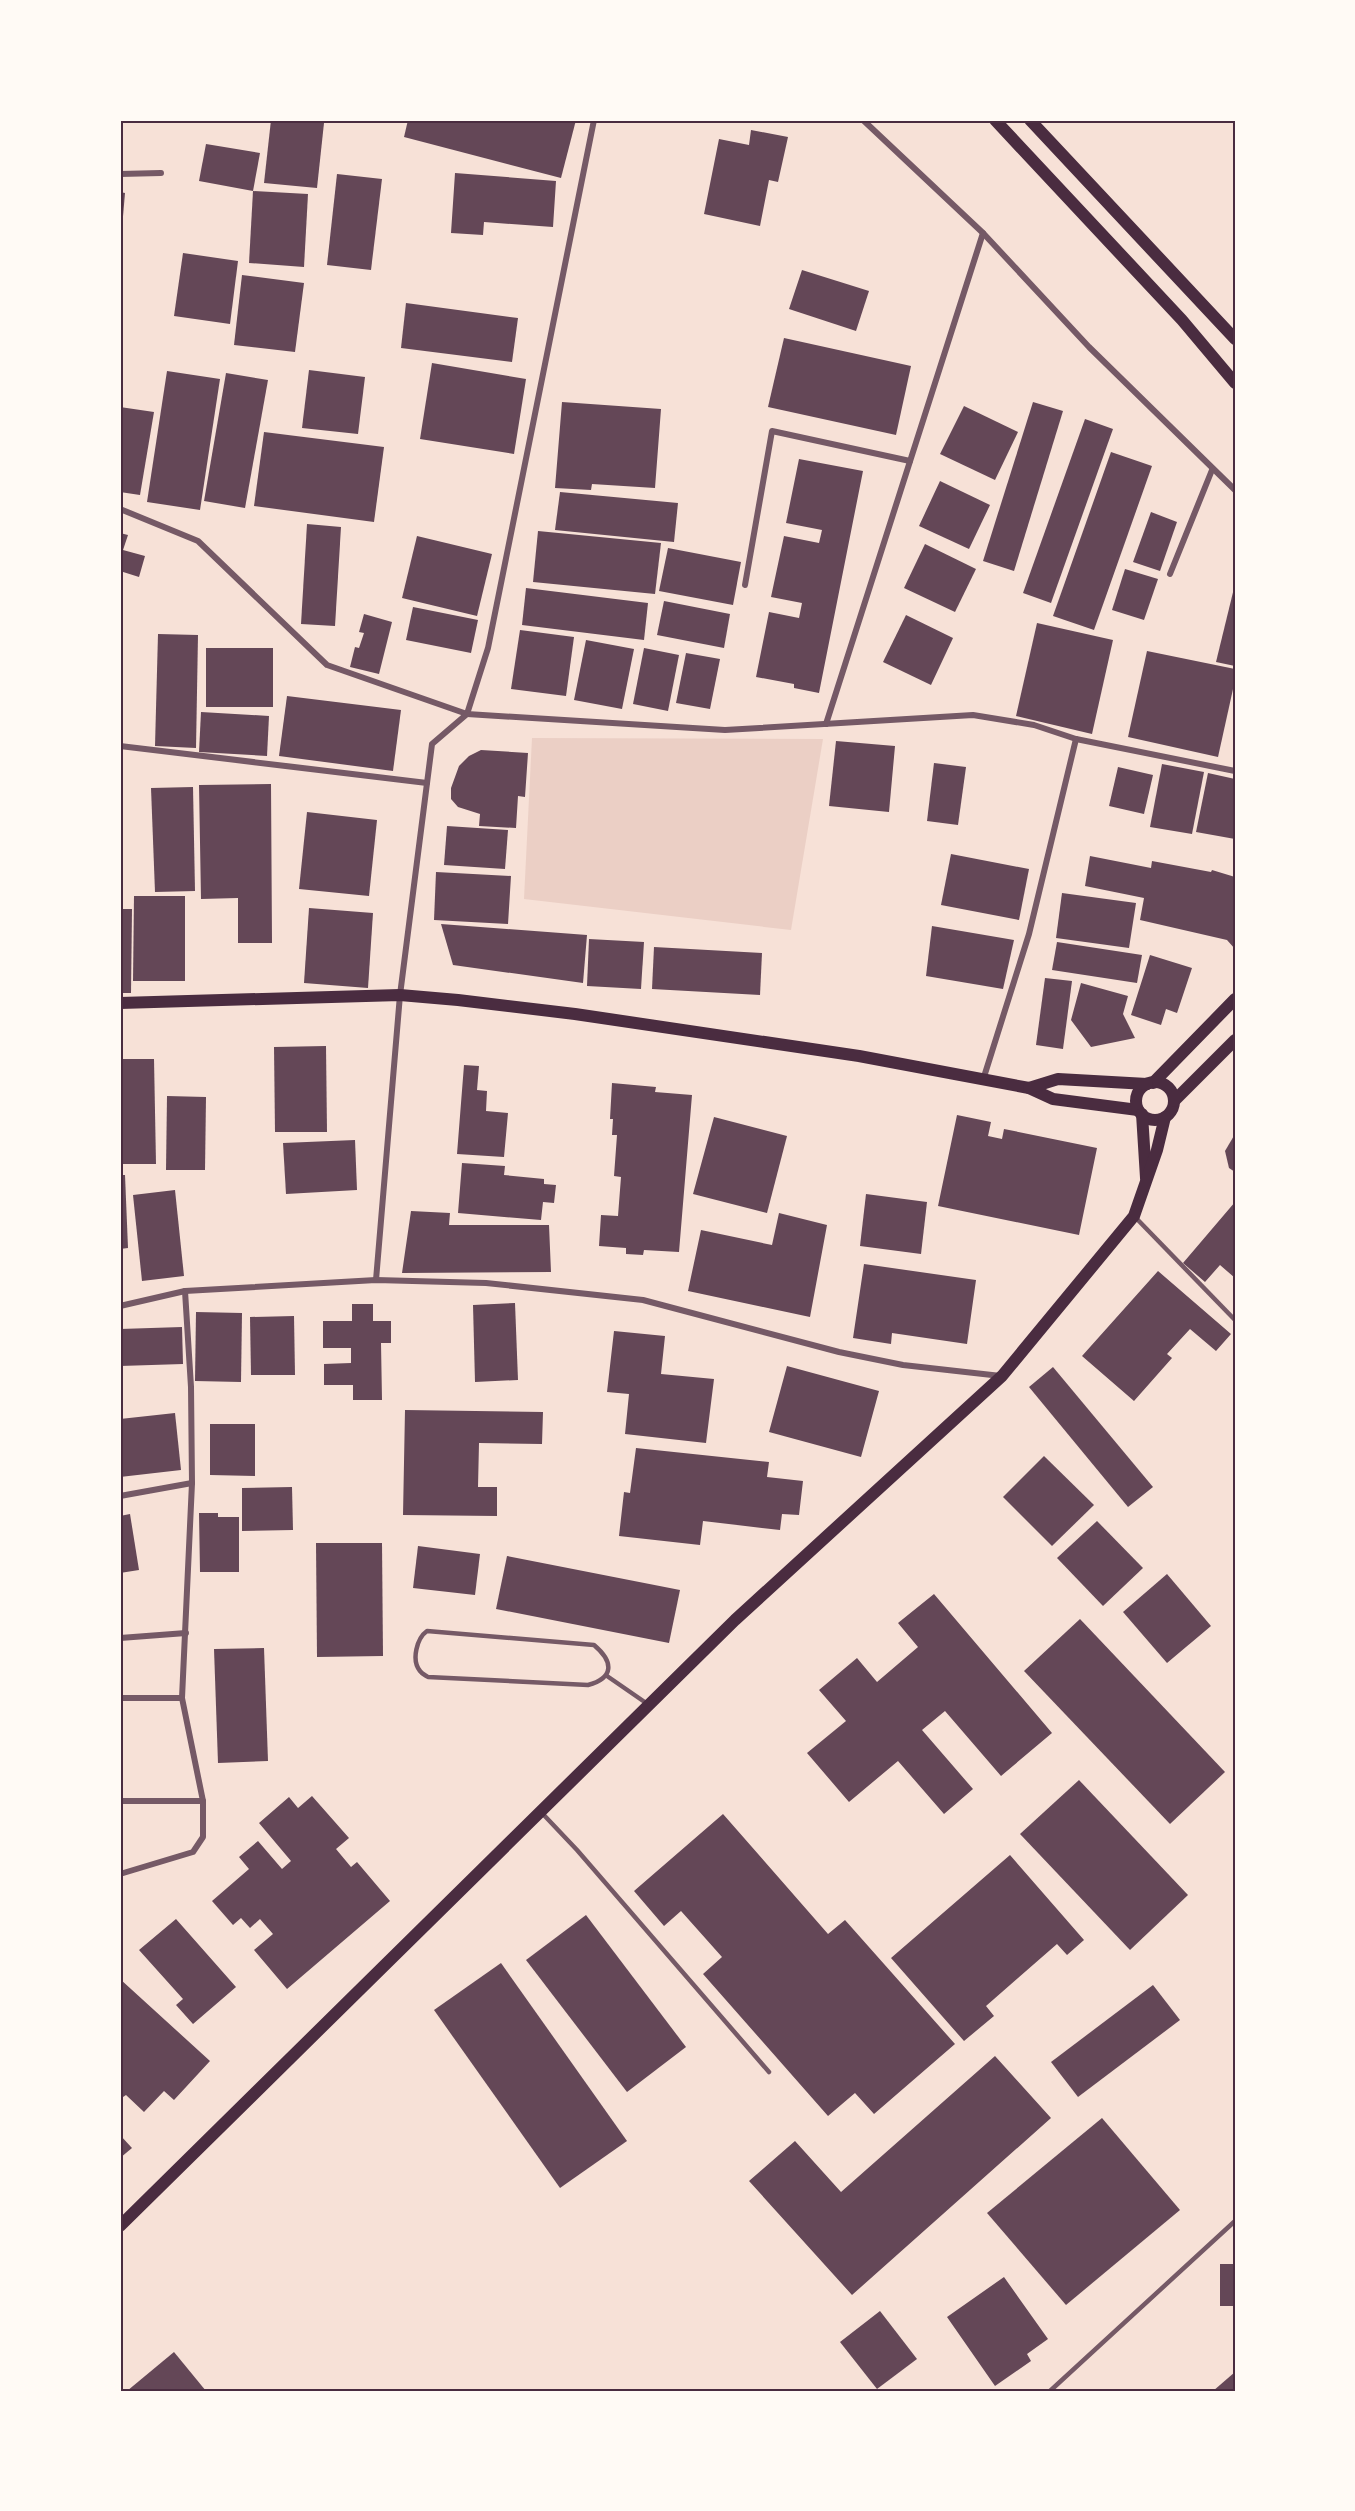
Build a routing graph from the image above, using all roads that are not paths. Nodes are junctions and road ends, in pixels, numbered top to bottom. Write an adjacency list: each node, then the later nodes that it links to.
1 (594, 120): 16 (street)
2 (863, 120): 7 (street)
3 (995, 120): 9 (main road)
4 (1030, 120): 8 (main road)
5 (161, 173): 6 (street)
6 (120, 174)
7 (983, 233): 10 (street); 11 (street)
8 (1235, 339)
9 (1235, 383)
10 (910, 461): 15 (street); 17 (street)
11 (1212, 470): 12 (street); 14 (street)
12 (1235, 490)
13 (120, 508): 16 (street)
14 (1170, 574)
15 (745, 585)
16 (467, 714): 17 (street); 21 (street)
17 (826, 724): 18 (street)
18 (1076, 739): 20 (street); 26 (street)
19 (120, 746): 21 (street)
20 (1235, 771)
21 (427, 783): 22 (street)
22 (400, 995): 24 (main road); 26 (main road); 34 (street)
23 (1235, 999): 27 (main road)
24 (120, 1003)
25 (1235, 1040): 29 (main road)
26 (983, 1080): 28 (main road)
27 (1150, 1083): 28 (main road); 29 (main road); 30 (main road)
28 (1029, 1089): 30 (main road)
29 (1174, 1101): 31 (main road)
30 (1140, 1112): 31 (main road); 32 (main road)
31 (1165, 1117): 32 (main road)
32 (1146, 1185): 33 (main road)
33 (1134, 1216): 37 (lane); 38 (main road)
34 (376, 1280): 35 (street); 38 (street)
35 (185, 1290): 36 (street); 39 (street)
36 (120, 1306)
37 (1235, 1320)
38 (1002, 1376): 46 (main road)
39 (192, 1483): 40 (street); 41 (street)
40 (120, 1496)
41 (186, 1633): 42 (street); 45 (street)
42 (120, 1638)
43 (607, 1676): 43 (lane); 46 (lane)
44 (120, 1698): 45 (street)
45 (182, 1698): 48 (street)
46 (649, 1705): 49 (main road)
47 (120, 1801): 48 (street)
48 (203, 1801): 50 (street)
49 (541, 1812): 51 (lane); 53 (main road)
50 (120, 1874)
51 (769, 2072)
52 (1235, 2221): 54 (lane)
53 (120, 2226)
54 (1050, 2391)

